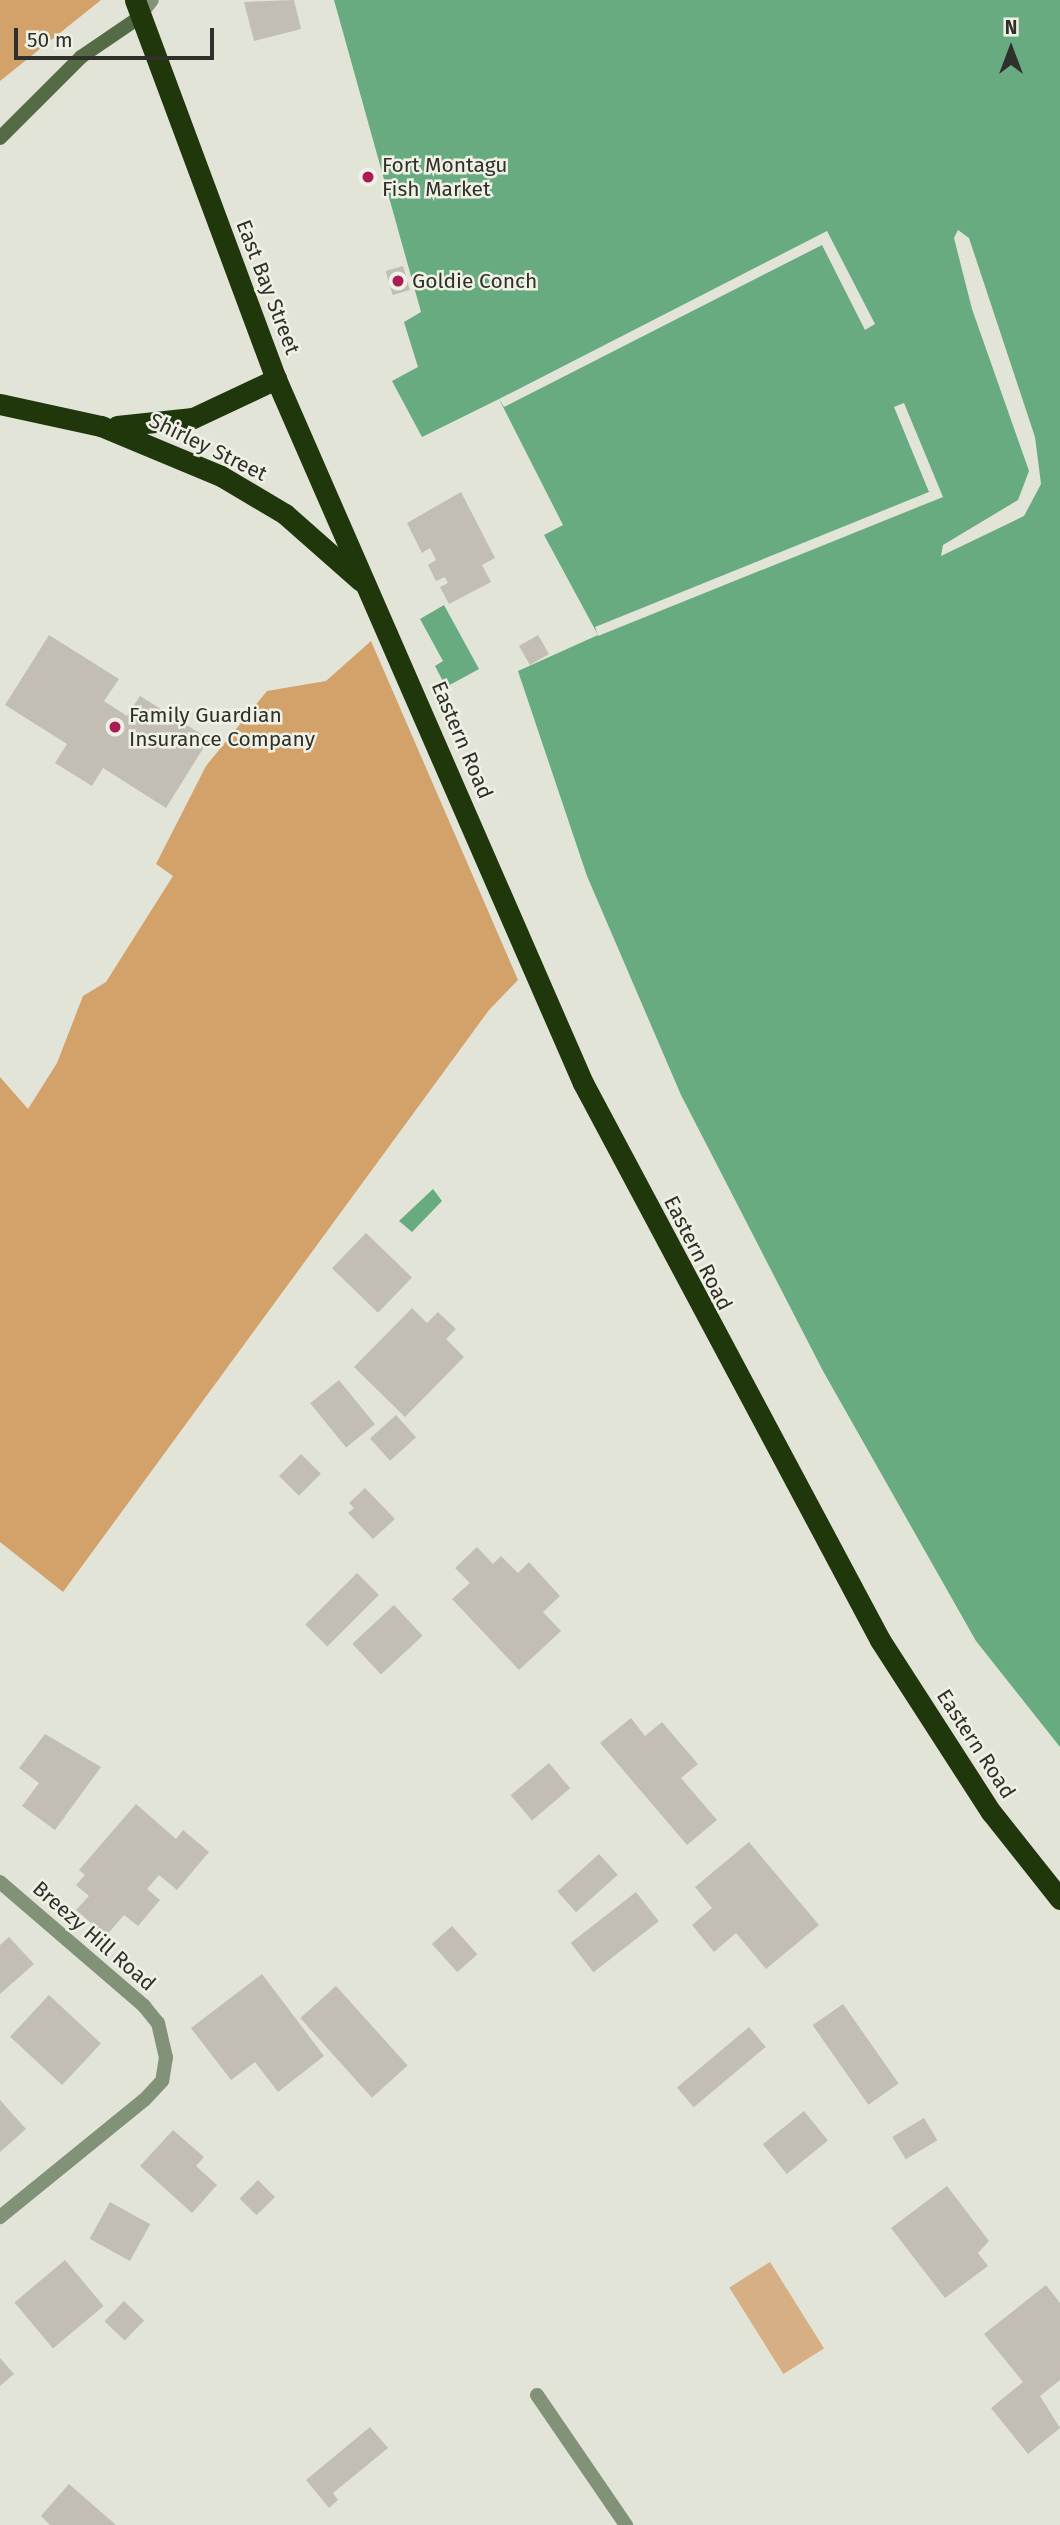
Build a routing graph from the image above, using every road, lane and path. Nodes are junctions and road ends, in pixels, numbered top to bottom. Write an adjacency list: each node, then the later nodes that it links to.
1 (152, 0): 2 (street)
2 (136, 9): 3 (main road); 4 (highway, East Bay Street)
3 (0, 138)
4 (276, 379): 6 (highway); 7 (highway, East Bay Street)
5 (0, 404): 6 (highway, Shirley Street)
6 (101, 426): 7 (highway, Shirley Street)
7 (368, 587): 9 (highway, Eastern Road)
8 (0, 1882): 10 (street, Breezy Hill Road)
9 (1060, 1899)
10 (0, 2217)
11 (537, 2395): 12 (street)
12 (626, 2525)

